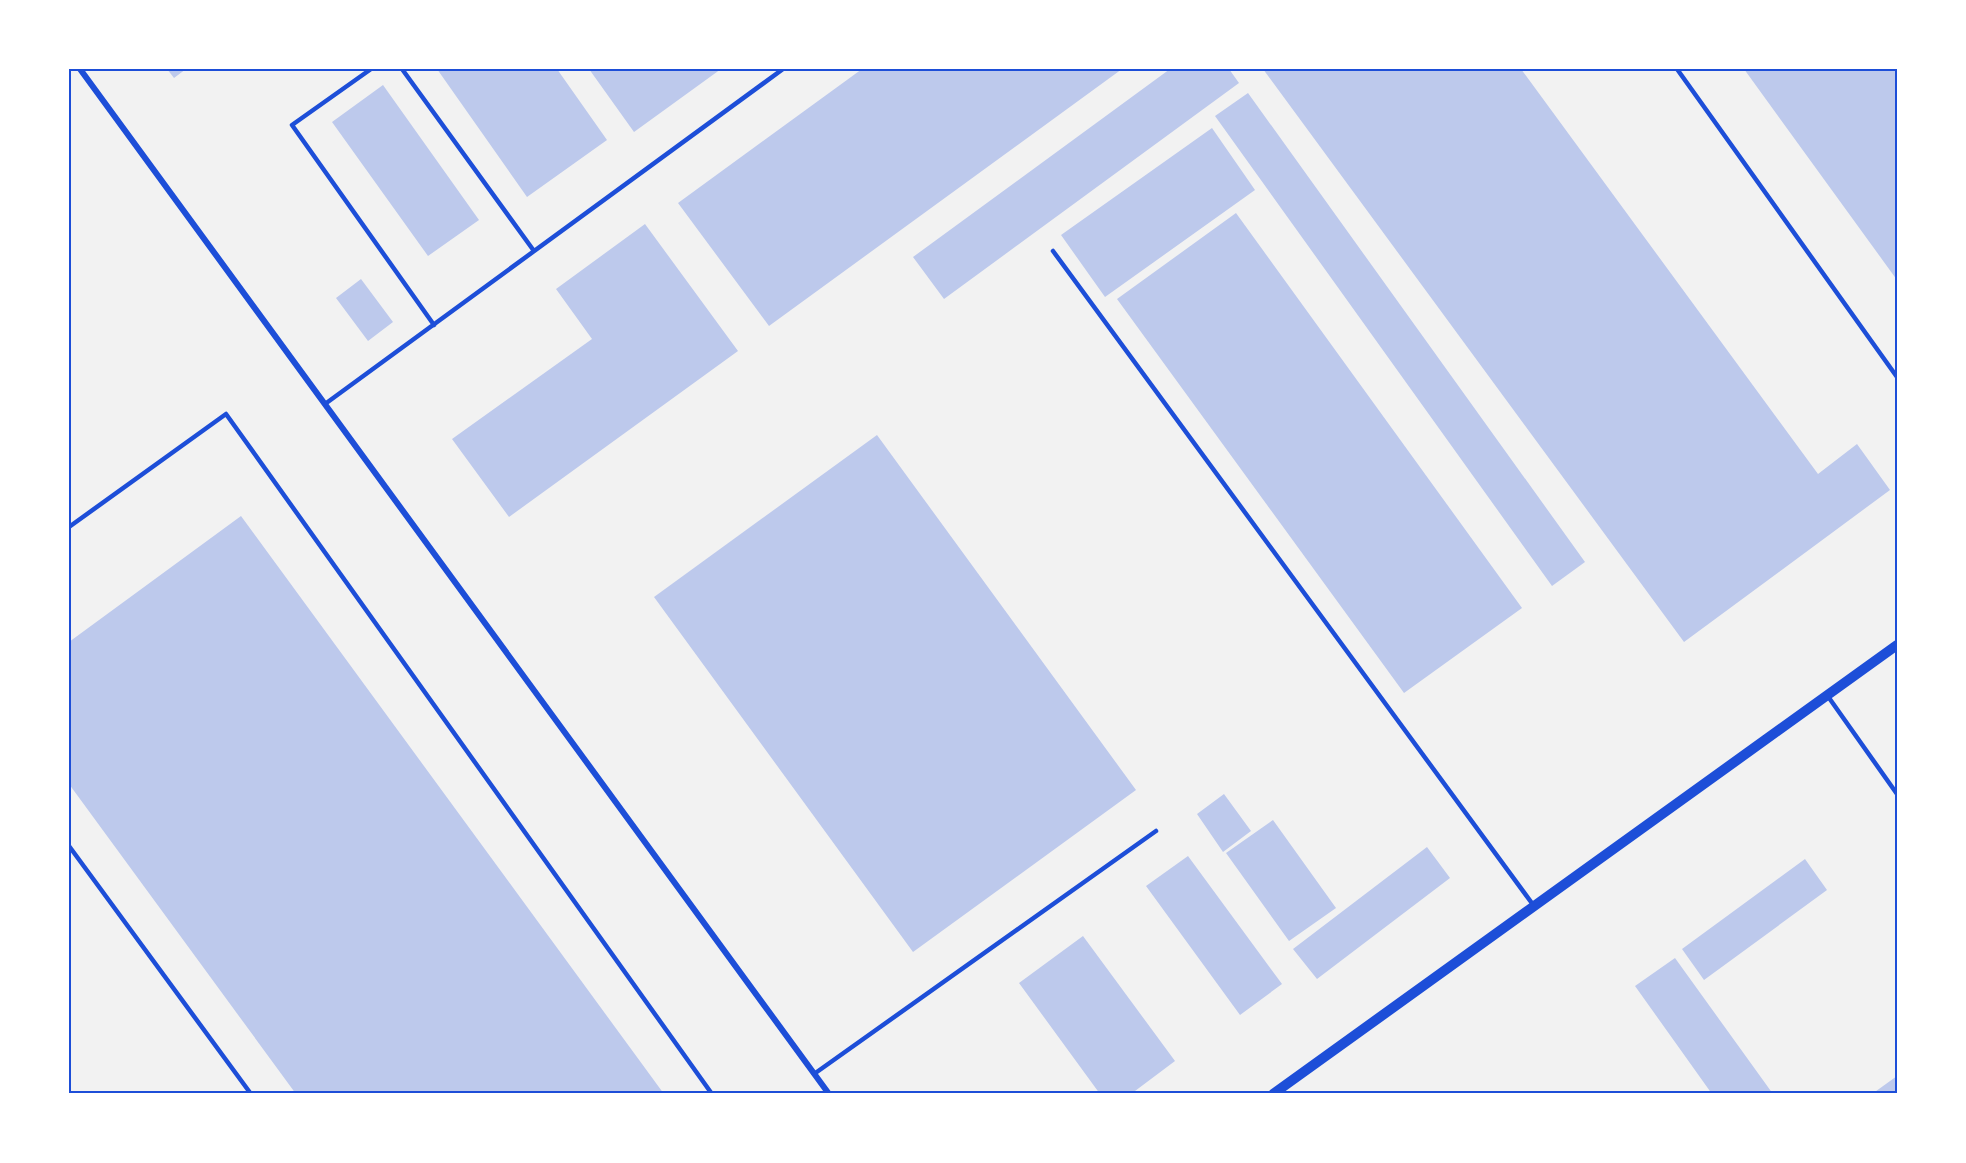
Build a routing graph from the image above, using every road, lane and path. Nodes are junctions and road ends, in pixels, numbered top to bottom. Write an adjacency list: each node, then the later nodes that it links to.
1 (80, 69): 10 (street)
2 (371, 69): 8 (lane)
3 (402, 69): 6 (lane)
4 (783, 69): 6 (lane)
5 (1677, 69): 9 (lane)
6 (534, 251): 8 (lane)
7 (1053, 251): 17 (lane)
8 (434, 325): 10 (lane)
9 (1897, 377)
10 (325, 404): 18 (street)
11 (69, 527): 20 (lane)
12 (1897, 645): 13 (street)
13 (1827, 695): 14 (lane); 17 (street)
14 (1897, 794)
15 (1156, 831): 18 (lane)
16 (69, 846): 19 (lane)
17 (1534, 906): 22 (street)
18 (814, 1074): 21 (street)
19 (251, 1094)
20 (712, 1094)
21 (829, 1094)
22 (1273, 1094)

